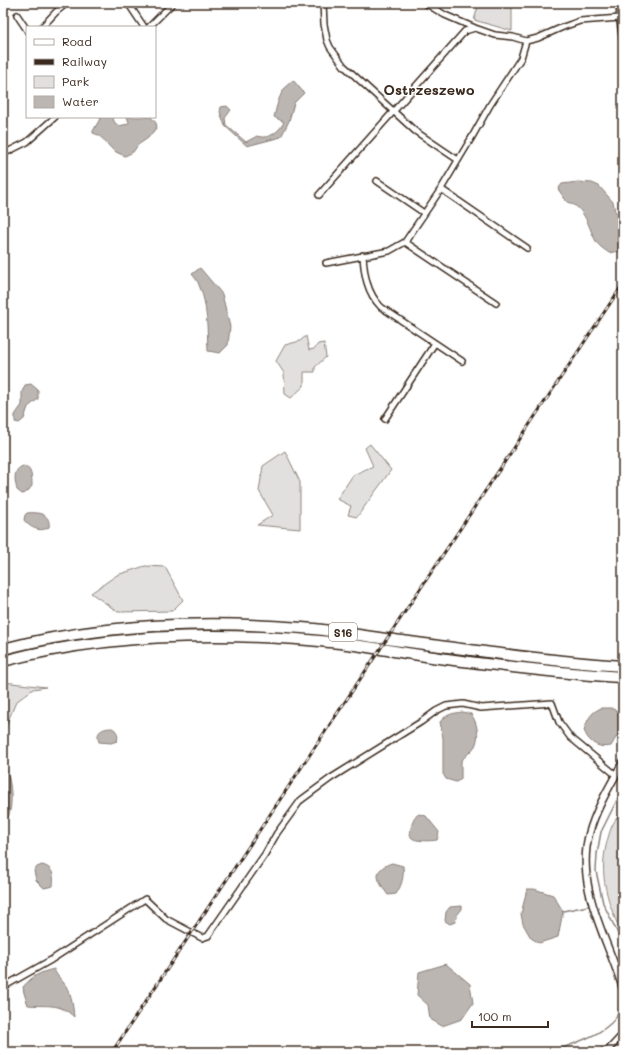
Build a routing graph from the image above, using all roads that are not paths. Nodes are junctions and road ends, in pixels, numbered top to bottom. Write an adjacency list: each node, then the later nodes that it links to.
1 (67, 3): 9 (street)
2 (128, 3): 10 (street)
3 (173, 3): 11 (street)
4 (323, 3): 16 (street)
5 (425, 3): 13 (street)
6 (620, 3): 8 (street)
7 (17, 15): 12 (street)
8 (620, 18): 14 (street); 15 (street)
9 (43, 26)
10 (143, 26)
11 (150, 26)
12 (26, 28)
13 (475, 28): 15 (street); 16 (street)
14 (623, 39)
15 (526, 41): 19 (street)
16 (394, 111): 19 (street); 22 (street)
17 (54, 118): 18 (street)
18 (3, 154)
19 (458, 160): 21 (street)
20 (377, 181): 23 (street)
21 (440, 189): 23 (street); 25 (street)
22 (318, 195)
23 (424, 213): 24 (street)
24 (405, 242): 26 (street); 28 (street)
25 (527, 248)
26 (364, 255): 27 (street); 29 (street)
27 (326, 262)
28 (496, 304)
29 (435, 343): 30 (street); 31 (street)
30 (462, 361)
31 (385, 419)
32 (3, 649): 34 (highway, S16)
33 (3, 661): 35 (highway, S16)
34 (623, 666)
35 (623, 677)
36 (623, 762): 37 (street)
37 (616, 775): 38 (street); 39 (street)
38 (3, 987)
39 (623, 989)
40 (623, 1034): 41 (street)
41 (602, 1052)

